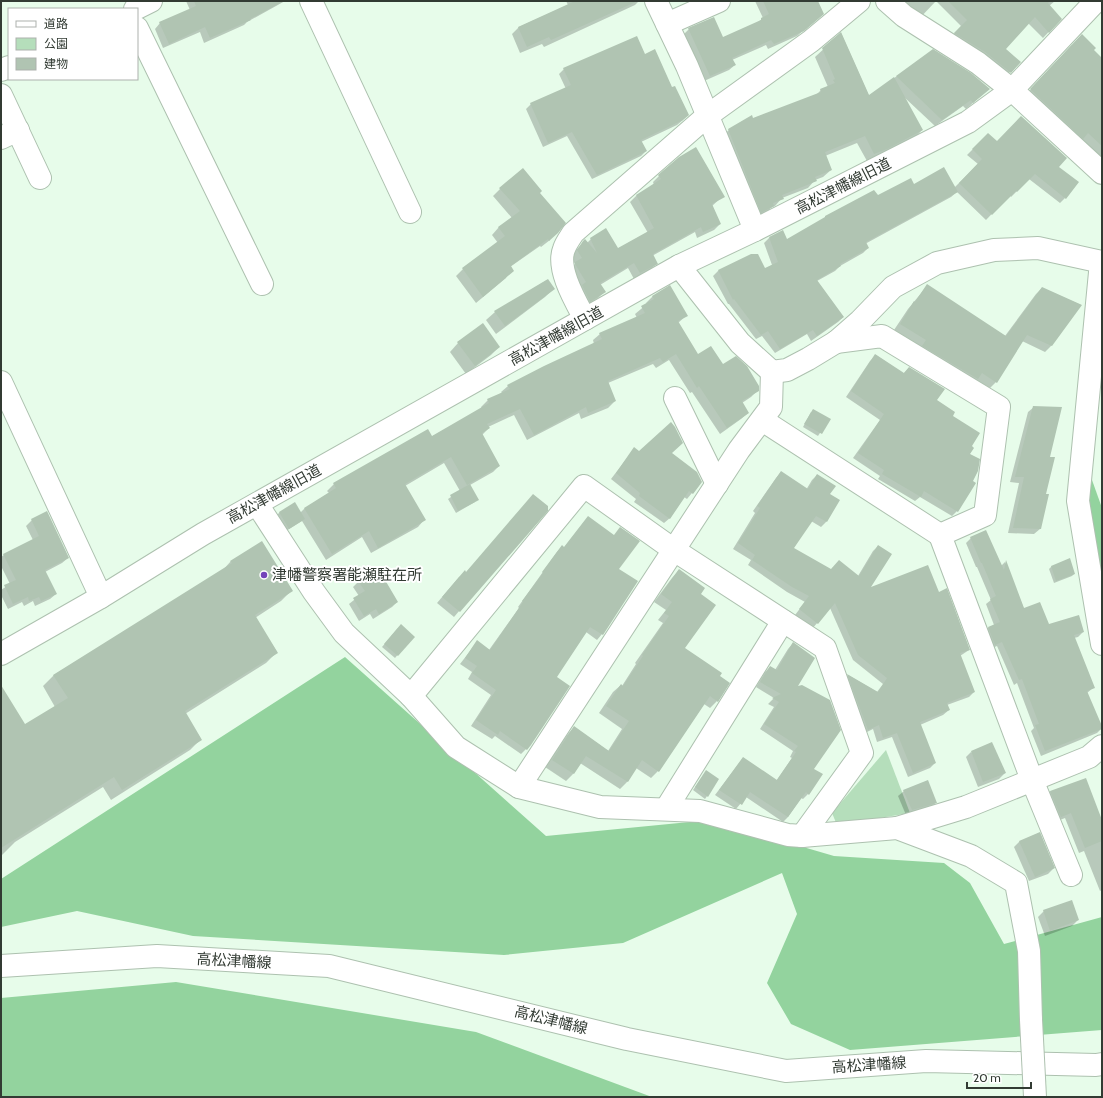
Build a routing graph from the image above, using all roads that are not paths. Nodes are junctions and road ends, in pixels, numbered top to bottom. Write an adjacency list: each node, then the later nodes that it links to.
1 (152, 1): 8 (street)
2 (312, 1): 17 (street)
3 (656, 1): 9 (street)
4 (720, 1): 9 (street)
5 (859, 1): 13 (street)
6 (887, 1): 11 (street)
7 (1096, 1): 11 (street, 高松津幡線旧道)
8 (137, 8)
9 (667, 24): 13 (street)
10 (138, 30): 21 (street)
11 (1012, 90): 15 (street); 18 (street, 高松津幡線旧道)
12 (1, 95): 14 (street)
13 (707, 116): 18 (street); 22 (street)
14 (9, 134): 16 (street)
15 (1102, 173)
16 (40, 178)
17 (410, 212)
18 (755, 230): 20 (street, 高松津幡線旧道)
19 (1101, 262): 23 (street); 34 (street)
20 (679, 266): 22 (street, 高松津幡線旧道); 24 (street)
21 (262, 284)
22 (585, 319): 29 (street, 高松津幡線旧道)
23 (836, 342): 24 (street); 30 (street)
24 (772, 372): 27 (street)
25 (1, 382): 32 (street)
26 (675, 398): 28 (street)
27 (762, 420): 28 (street); 30 (street)
28 (717, 484): 31 (street)
29 (257, 504): 32 (street, 高松津幡線旧道); 36 (street)
30 (940, 535): 38 (street)
31 (674, 550): 33 (street); 36 (street); 39 (street)
32 (101, 597): 35 (street, 高松津幡線旧道)
33 (783, 621): 40 (street); 42 (street)
34 (1102, 644)
35 (1, 654)
36 (411, 696): 39 (street)
37 (1102, 746): 38 (street)
38 (1032, 780): 41 (street); 43 (street)
39 (519, 787): 40 (street)
40 (666, 809): 42 (street)
41 (897, 828): 42 (street); 46 (street, bridge)
42 (802, 836)
43 (1071, 875)
44 (1, 966): 45 (street, 高松津幡線)
45 (1102, 1064)
46 (1035, 1097)

